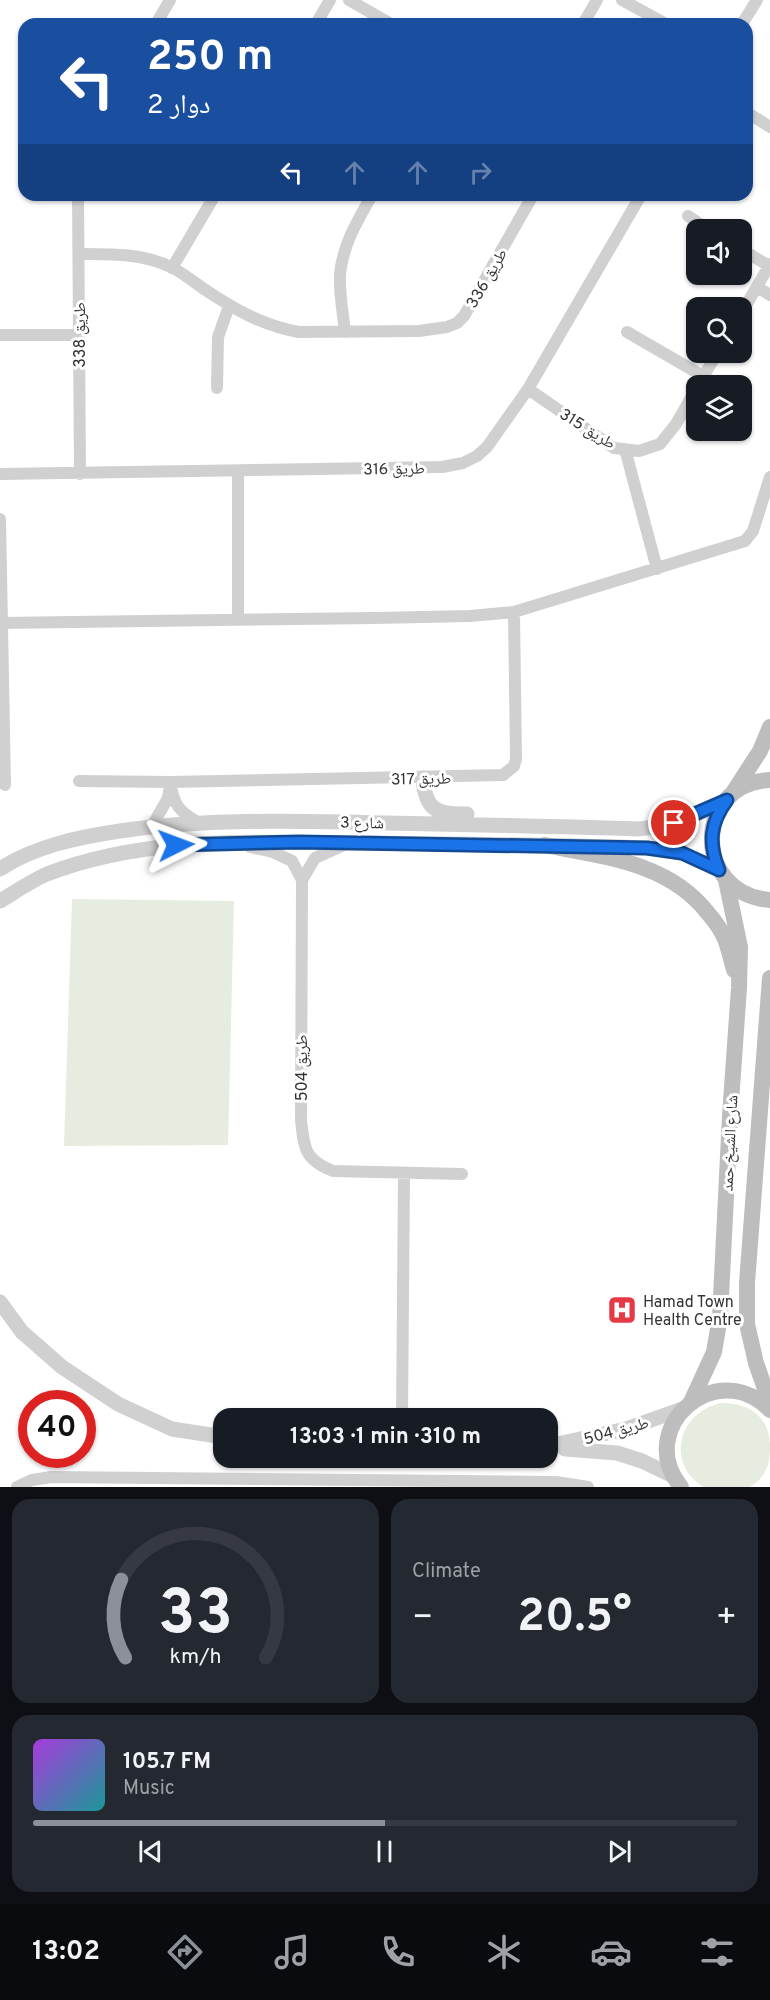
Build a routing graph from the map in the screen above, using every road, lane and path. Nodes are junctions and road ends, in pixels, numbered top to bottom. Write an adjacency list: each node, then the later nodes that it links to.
1 (170, 0): 7 (street)
2 (330, 0): 8 (street)
3 (349, 0): 9 (street)
4 (597, 0): 10 (street)
5 (622, 0): 11 (street)
6 (757, 0): 12 (street)
7 (160, 18)
8 (320, 18)
9 (380, 18)
10 (586, 18)
11 (655, 18)
12 (746, 18)
13 (753, 116): 14 (street)
14 (770, 127)
15 (78, 201): 22 (street, طريق 338)
16 (211, 201): 25 (street)
17 (369, 201): 30 (street)
18 (530, 201): 30 (street, طريق 336)
19 (638, 201): 36 (street, طريق 316)
20 (688, 216): 21 (street)
21 (692, 219)
22 (79, 254): 25 (street, طريق 336); 33 (street, طريق 338)
23 (752, 255): 24 (street)
24 (769, 265): 26 (street)
25 (172, 268): 29 (street, طريق 336)
26 (757, 286): 27 (street); 28 (street)
27 (770, 295)
28 (751, 297)
29 (229, 306): 30 (street, طريق 336); 35 (street)
30 (345, 332)
31 (627, 332): 34 (street)
32 (0, 335): 33 (street)
33 (79, 335): 41 (street, طريق 338)
34 (686, 377)
35 (217, 388)
36 (528, 389): 38 (street, طريق 315); 39 (street, طريق 316)
37 (686, 407): 38 (street, طريق 315)
38 (625, 449): 44 (street)
39 (237, 471): 41 (street, طريق 316); 46 (street)
40 (0, 474): 41 (street, طريق 316)
41 (80, 474)
42 (770, 477): 44 (street)
43 (0, 519): 47 (street)
44 (657, 569): 45 (street)
45 (514, 612): 46 (street); 49 (street, طريق 317)
46 (238, 619): 47 (street)
47 (1, 623): 53 (street)
48 (770, 727): 54 (main road)
49 (423, 778): 52 (street, طريق 317); 57 (street)
50 (770, 780): 54 (main road)
51 (79, 781): 52 (street, طريق 317)
52 (170, 782): 55 (street); 56 (street)
53 (5, 785)
54 (730, 796): 57 (street, شارع 3); 62 (main road, شارع الشيخ حمد)
55 (199, 823): 56 (street, شارع 3); 57 (street, شارع 3)
56 (152, 826): 61 (street, شارع 3)
57 (559, 826)
58 (233, 843): 59 (street, شارع 3); 63 (street); 65 (street, شارع 3)
59 (348, 843): 60 (street, شارع 3); 63 (street)
60 (545, 845): 62 (street, شارع 3); 67 (main road)
61 (0, 869)
62 (722, 875): 64 (main road); 67 (main road, شارع الشيخ حمد)
63 (302, 880): 68 (street, طريق 504)
64 (770, 900)
65 (0, 901)
66 (770, 978): 71 (main road, شارع الشيخ حمد)
67 (739, 988): 72 (main road, شارع الشيخ حمد)
68 (404, 1174): 69 (street, طريق 504); 73 (street)
69 (462, 1174)
70 (0, 1302): 75 (street)
71 (770, 1403)
72 (687, 1406): 74 (main road); 76 (street, طريق 504); 78 (main road, شارع الشيخ حمد)
73 (402, 1408)
74 (770, 1410)
75 (213, 1435)
76 (558, 1445)
77 (558, 1448): 78 (street, طريق 504)
78 (677, 1481)
79 (311, 1483): 80 (street); 81 (street)
80 (437, 1484): 82 (street)
81 (17, 1487)
82 (588, 1487)

